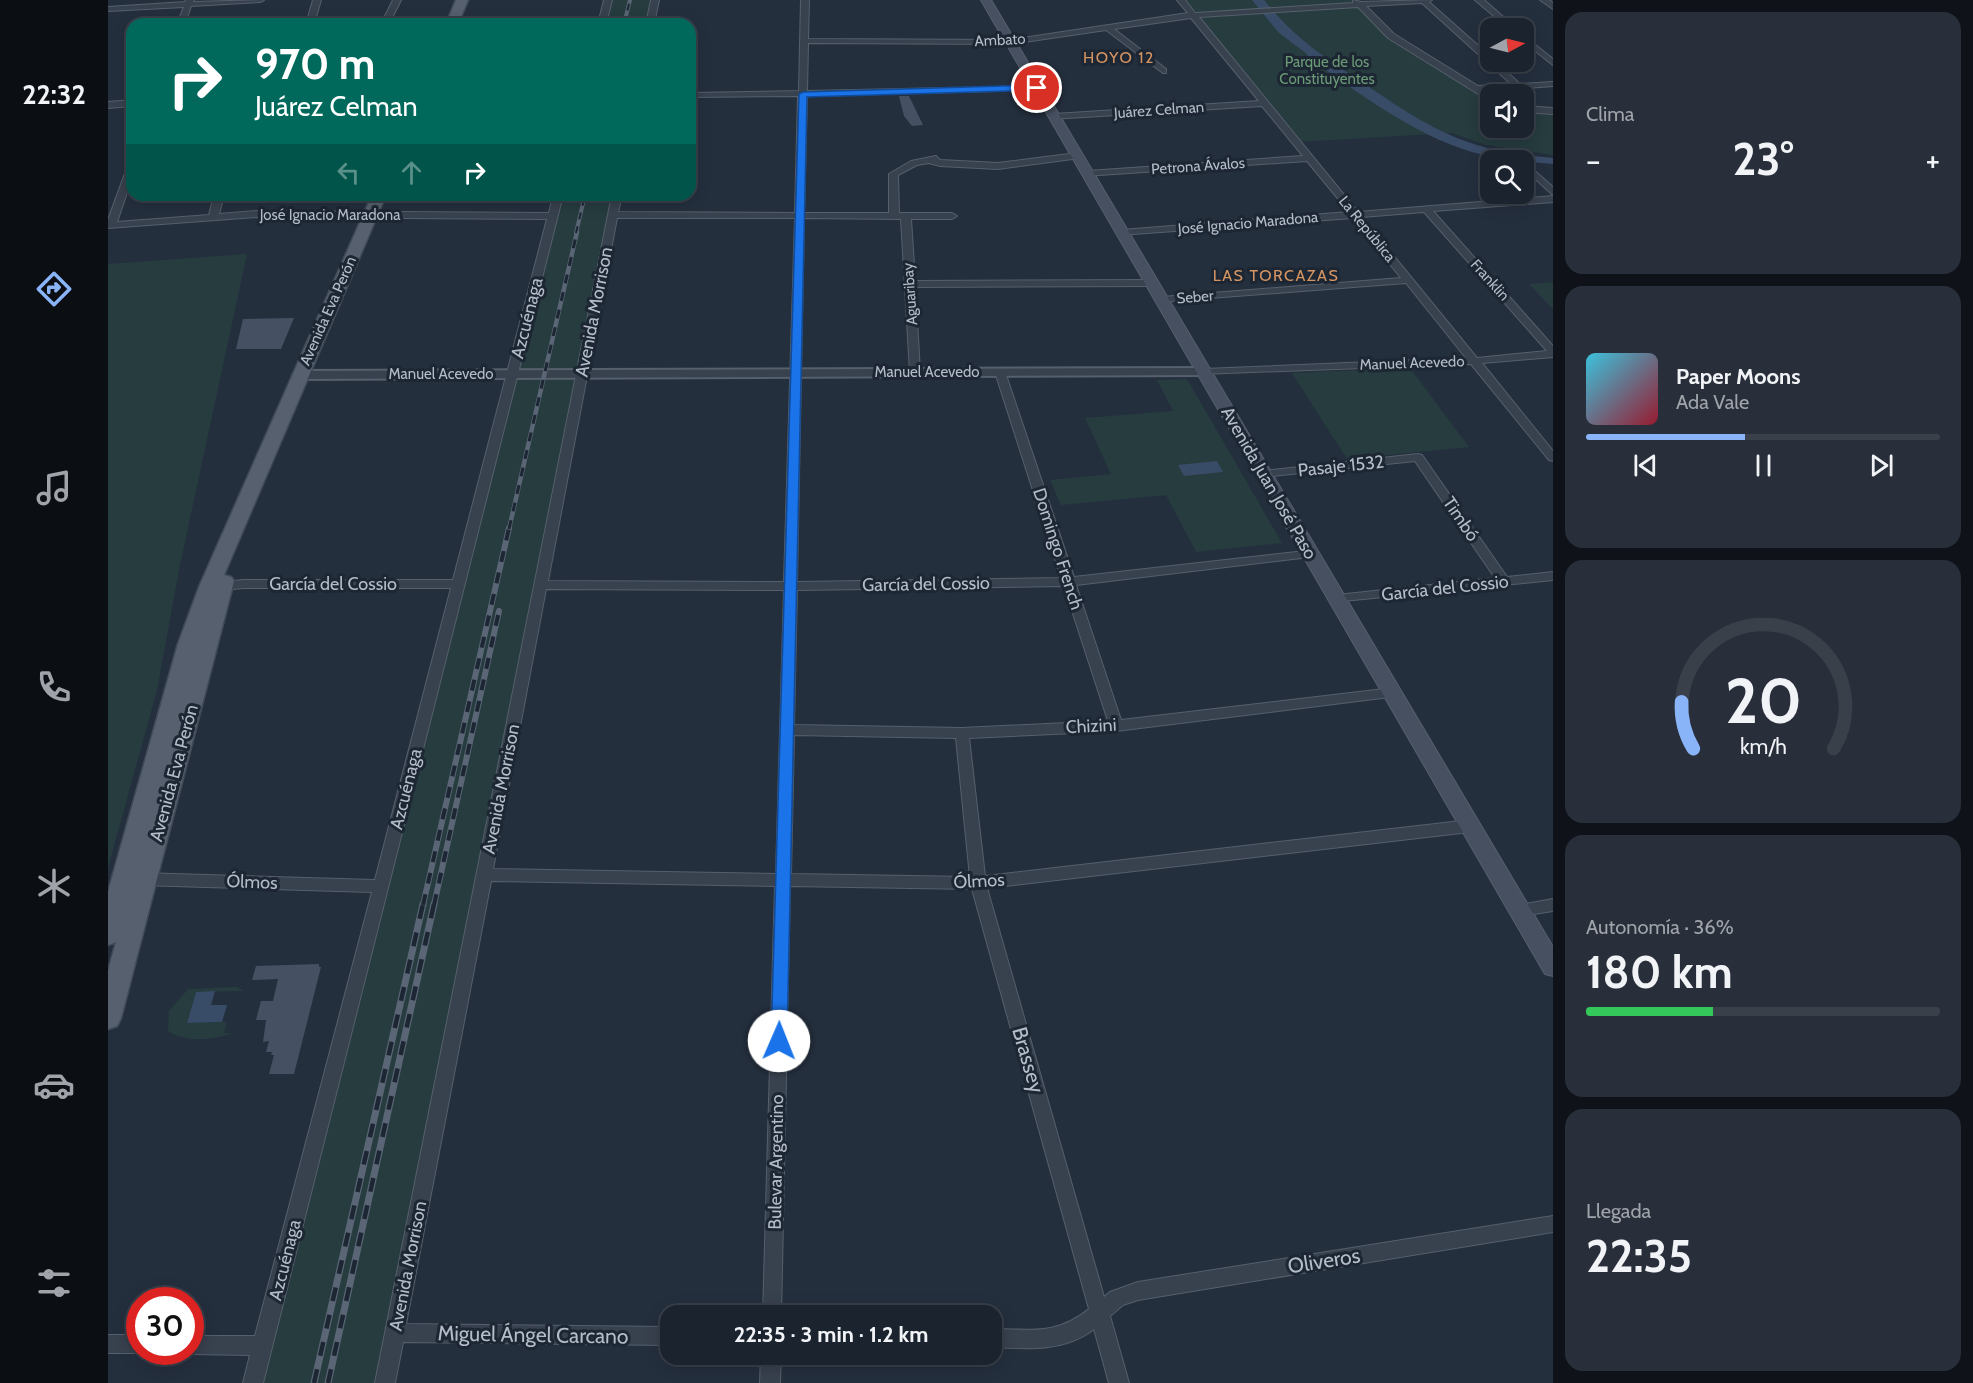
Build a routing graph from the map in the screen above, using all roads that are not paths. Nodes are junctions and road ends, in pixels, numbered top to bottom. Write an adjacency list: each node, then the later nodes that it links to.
1 (114, 0): 18 (street)
2 (260, 0): 15 (street)
3 (316, 0): 21 (street)
4 (397, 0): 22 (street)
5 (462, 0): 23 (main road)
6 (608, 0): 24 (street)
7 (655, 0): 25 (street)
8 (806, 0): 28 (street, Bulevar Argentino)
9 (986, 0): 29 (main road, Avenida Juan José Paso)
10 (1181, 0): 19 (street, La República)
11 (1423, 0): 12 (street, Ambato); 16 (street, Ambato); 33 (street)
12 (1428, 0)
13 (1479, 0): 26 (street)
14 (1544, 0): 17 (street)
15 (189, 2): 18 (street); 20 (street)
16 (1356, 2): 19 (street, Ambato); 37 (street)
17 (1553, 7)
18 (109, 10)
19 (1193, 15): 27 (street, Ambato); 42 (street, La República)
20 (183, 18)
21 (312, 18)
22 (388, 18)
23 (454, 18)
24 (604, 18)
25 (651, 18)
26 (1500, 18)
27 (1108, 28): 29 (street, Ambato); 32 (street)
28 (804, 41): 29 (street, Ambato); 41 (street, Bulevar Argentino)
29 (1010, 42): 36 (main road, Avenida Juan José Paso)
30 (1534, 47): 31 (street)
31 (1553, 63)
32 (1162, 71)
33 (1515, 84)
34 (1553, 84): 35 (street)
35 (1534, 86)
36 (1037, 88): 41 (street); 47 (main road, Avenida Juan José Paso)
37 (1476, 89): 38 (street); 39 (street)
38 (1480, 89)
39 (1480, 91)
40 (696, 94): 41 (street)
41 (803, 94): 64 (street, Bulevar Argentino)
42 (1264, 103): 47 (street, Juárez Celman); 49 (street, La República)
43 (126, 104): 44 (street)
44 (108, 105)
45 (1534, 110): 46 (street)
46 (1553, 111)
47 (1054, 117): 48 (main road, Avenida Juan José Paso)
48 (1077, 156): 50 (main road, Avenida Juan José Paso); 65 (street)
49 (1309, 158): 50 (street, Petrona Ávalos); 60 (street, La República)
50 (1088, 174): 70 (main road, Avenida Juan José Paso)
51 (1536, 175): 53 (street)
52 (126, 181): 69 (street)
53 (1553, 192)
54 (1553, 199): 59 (street, José Ignacio Maradona)
55 (217, 201): 68 (street)
56 (376, 201): 61 (main road, Avenida Eva Perón)
57 (557, 201): 63 (street, Azcuénaga)
58 (616, 201): 62 (street, Avenida Morrison)
59 (1426, 209): 60 (street, José Ignacio Maradona); 75 (street, Franklin)
60 (1355, 214): 70 (street, José Ignacio Maradona); 71 (street, La República)
61 (370, 215): 63 (street, José Ignacio Maradona); 68 (street, José Ignacio Maradona); 83 (main road, Avenida Eva Perón)
62 (613, 215): 64 (street); 81 (street, Avenida Morrison)
63 (553, 216): 82 (street, Azcuénaga)
64 (800, 216): 65 (street); 77 (street, Bulevar Argentino)
65 (894, 216): 66 (street)
66 (906, 216): 67 (street); 73 (street, Aguaribay)
67 (952, 216)
68 (213, 218): 69 (street, José Ignacio Maradona)
69 (110, 225)
70 (1122, 233): 72 (main road, Avenida Juan José Paso)
71 (1408, 280): 74 (street, Seber); 76 (street, La República)
72 (1152, 283): 73 (street, Seber); 74 (main road, Avenida Juan José Paso)
73 (909, 284): 78 (street, Aguaribay)
74 (1162, 300): 80 (main road, Avenida Juan José Paso)
75 (1553, 353): 76 (street, Manuel Acevedo)
76 (1474, 361): 80 (street, Manuel Acevedo); 85 (street, La República)
77 (796, 372): 78 (street, Manuel Acevedo); 81 (street, Manuel Acevedo); 93 (street, Bulevar Argentino)
78 (915, 372): 79 (street, Manuel Acevedo)
79 (1000, 372): 80 (street, Manuel Acevedo); 90 (street, Domingo French)
80 (1204, 372): 86 (main road, Avenida Juan José Paso)
81 (582, 373): 82 (street, Manuel Acevedo); 92 (street, Avenida Morrison)
82 (512, 374): 83 (street, Manuel Acevedo); 91 (street, Azcuénaga)
83 (300, 375): 94 (main road, Avenida Eva Perón)
84 (1418, 458): 86 (street, Pasaje 1532); 89 (street, Timbó)
85 (1553, 458)
86 (1264, 474): 87 (main road, Avenida Juan José Paso)
87 (1310, 552): 90 (street, García del Cossio); 95 (main road, Avenida Juan José Paso)
88 (1553, 576): 89 (street, García del Cossio)
89 (1503, 581): 95 (street, García del Cossio)
90 (1070, 582): 93 (street, García del Cossio); 97 (street, Domingo French)
91 (458, 584): 94 (street, García del Cossio); 105 (street, Azcuénaga)
92 (541, 585): 93 (street, García del Cossio); 101 (street, Avenida Morrison)
93 (791, 586): 98 (street, Bulevar Argentino)
94 (216, 587): 102 (main road, Avenida Eva Perón)
95 (1337, 599): 96 (main road, Avenida Juan José Paso)
96 (1393, 693): 97 (street, Chizini); 100 (main road, Avenida Juan José Paso)
97 (1116, 726): 99 (street, Chizini)
98 (787, 730): 99 (street, Chizini); 103 (street, Bulevar Argentino)
99 (962, 733): 104 (street, Brassey)
100 (1470, 826): 104 (street, Ólmos); 107 (main road, Avenida Juan José Paso)
101 (484, 875): 103 (street, Ólmos); 114 (street, Avenida Morrison)
102 (135, 879): 105 (street, Ólmos); 108 (main road, Avenida Eva Perón); 110 (main road, Avenida Eva Perón)
103 (783, 880): 104 (street, Ólmos); 112 (street, Bulevar Argentino)
104 (978, 883): 113 (street, Brassey)
105 (381, 886): 120 (street, Azcuénaga)
106 (1553, 905): 107 (street)
107 (1520, 910): 109 (main road, Avenida Juan José Paso)
108 (108, 935)
109 (1553, 967)
110 (108, 1018)
111 (1553, 1224): 113 (street, Oliveros)
112 (772, 1305)
113 (1099, 1311): 116 (street); 125 (street, Brassey)
114 (395, 1333): 115 (street, Miguel Ángel Carcano); 123 (street, Avenida Morrison)
115 (660, 1336)
116 (1002, 1338)
117 (108, 1344): 118 (street)
118 (126, 1344)
119 (204, 1345): 120 (street)
120 (263, 1346): 122 (street, Azcuénaga)
121 (771, 1365): 124 (street)
122 (254, 1383)
123 (385, 1383)
124 (770, 1383)
125 (1119, 1383)

